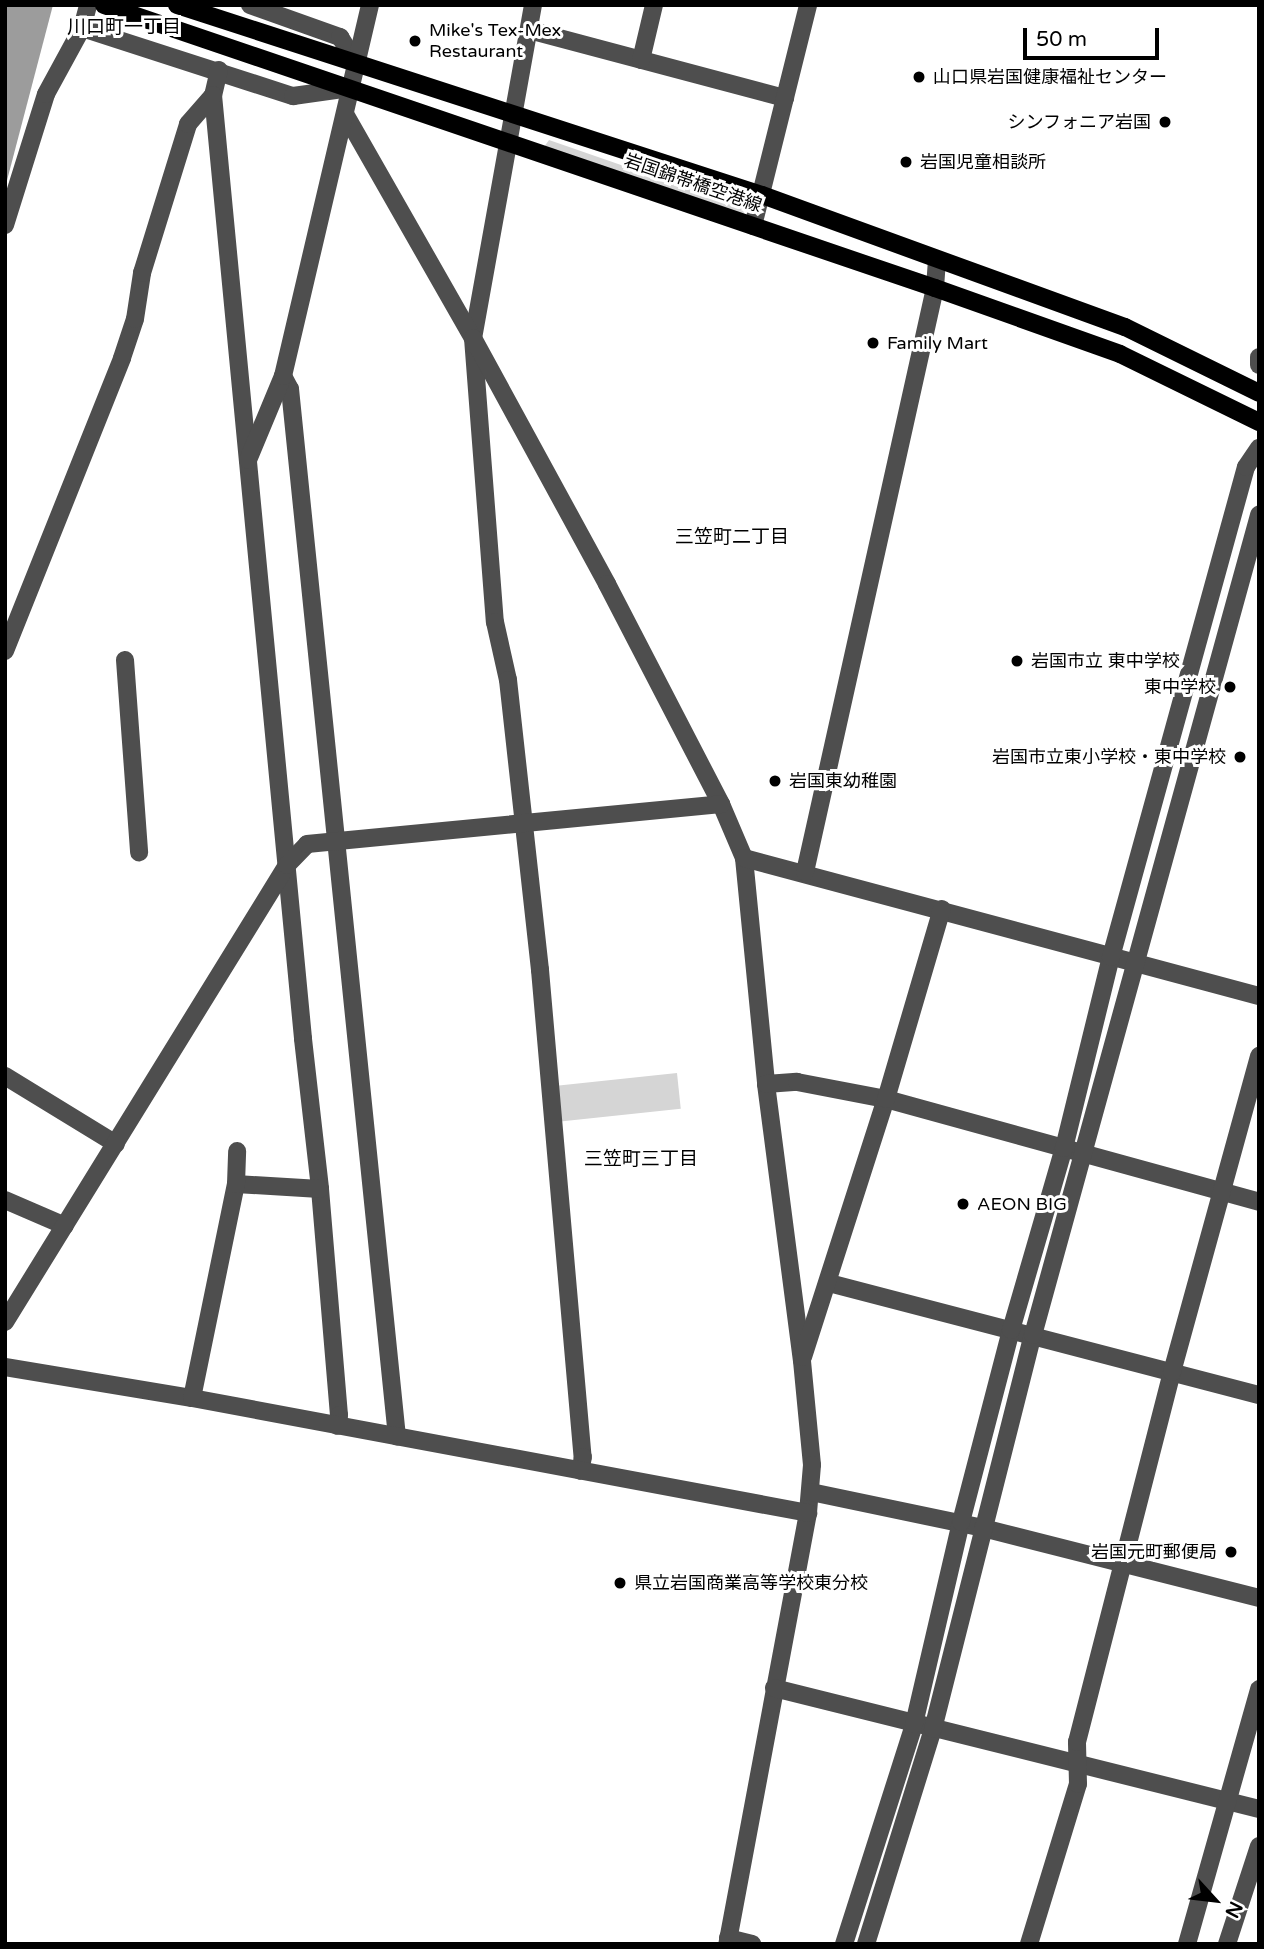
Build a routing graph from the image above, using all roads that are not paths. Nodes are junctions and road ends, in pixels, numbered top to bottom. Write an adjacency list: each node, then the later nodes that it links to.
1 (88, 5): 10 (street)
2 (104, 5): 15 (main road, 岩国錦帯橋空港線)
3 (177, 5): 13 (main road, 岩国錦帯橋空港線)
4 (250, 5): 9 (street)
5 (370, 5): 13 (street)
6 (533, 5): 11 (street)
7 (654, 5): 12 (street)
8 (808, 5): 17 (street)
9 (294, 13): 13 (street)
10 (82, 28): 14 (street); 22 (street)
11 (529, 30): 12 (street); 19 (street)
12 (641, 60): 17 (street)
13 (356, 63): 15 (street); 19 (main road, 岩国錦帯橋空港線)
14 (219, 70): 15 (street); 16 (street)
15 (351, 88): 18 (street); 20 (main road, 岩国錦帯橋空港線)
16 (213, 94): 33 (street); 35 (street)
17 (785, 98): 21 (street)
18 (345, 114): 26 (street); 29 (street)
19 (515, 117): 20 (street); 21 (main road, 岩国錦帯橋空港線)
20 (510, 142): 23 (main road, 岩国錦帯橋空港線); 26 (street)
21 (762, 195): 23 (street); 24 (main road, 岩国錦帯橋空港線)
22 (5, 225)
23 (753, 226): 25 (main road, 岩国錦帯橋空港線)
24 (937, 261): 25 (street); 30 (main road, 岩国錦帯橋空港線)
25 (935, 288): 31 (main road, 岩国錦帯橋空港線); 43 (street)
26 (473, 338): 37 (street); 38 (street)
27 (1259, 357): 28 (street)
28 (1259, 365)
29 (283, 376): 33 (street); 39 (street)
30 (1259, 393)
31 (1259, 422)
32 (1259, 448): 45 (street)
33 (248, 460): 42 (street)
34 (1259, 514): 46 (street)
35 (5, 651)
36 (125, 660): 40 (street)
37 (721, 804): 38 (street); 41 (street)
38 (521, 823): 39 (street); 73 (street)
39 (337, 841): 42 (street); 72 (street)
40 (139, 852)
41 (744, 858): 43 (street); 50 (street)
42 (287, 865): 52 (street); 57 (street)
43 (805, 872): 44 (street)
44 (942, 909): 45 (street); 51 (street)
45 (1111, 957): 46 (street); 53 (street)
46 (1138, 963): 47 (street); 55 (street)
47 (1259, 996)
48 (1259, 1056): 58 (street)
49 (5, 1076): 52 (street)
50 (766, 1084): 51 (street); 66 (street)
51 (886, 1099): 53 (street); 62 (street)
52 (116, 1144): 61 (street)
53 (1064, 1148): 55 (street); 64 (street)
54 (237, 1151): 56 (street)
55 (1083, 1154): 58 (street); 65 (street)
56 (236, 1185): 57 (street); 70 (street)
57 (320, 1189): 71 (street)
58 (1222, 1192): 60 (street); 68 (street)
59 (5, 1200): 61 (street)
60 (1259, 1202)
61 (65, 1226): 63 (street)
62 (829, 1283): 64 (street); 66 (street)
63 (5, 1322)
64 (1011, 1330): 65 (street); 76 (street)
65 (1033, 1335): 68 (street); 77 (street)
66 (802, 1361): 74 (street)
67 (5, 1367): 70 (street)
68 (1172, 1371): 69 (street); 78 (street)
69 (1259, 1395)
70 (192, 1398): 71 (street)
71 (337, 1426): 72 (street)
72 (397, 1437): 73 (street)
73 (580, 1471): 75 (street)
74 (811, 1492): 75 (street); 76 (street)
75 (808, 1513): 80 (street)
76 (961, 1522): 77 (street); 82 (street)
77 (984, 1528): 78 (street); 83 (street)
78 (1122, 1563): 79 (street); 84 (street)
79 (1259, 1598)
80 (774, 1688): 82 (street); 88 (street)
81 (1259, 1689): 85 (street)
82 (914, 1724): 83 (street); 90 (street)
83 (933, 1729): 84 (street); 91 (street)
84 (1077, 1765): 85 (street); 92 (street)
85 (1227, 1801): 86 (street); 93 (street)
86 (1259, 1809)
87 (1259, 1846): 94 (street)
88 (728, 1941): 89 (street)
89 (752, 1944)
90 (844, 1944)
91 (866, 1944)
92 (1029, 1944)
93 (1187, 1944)
94 (1227, 1944)

